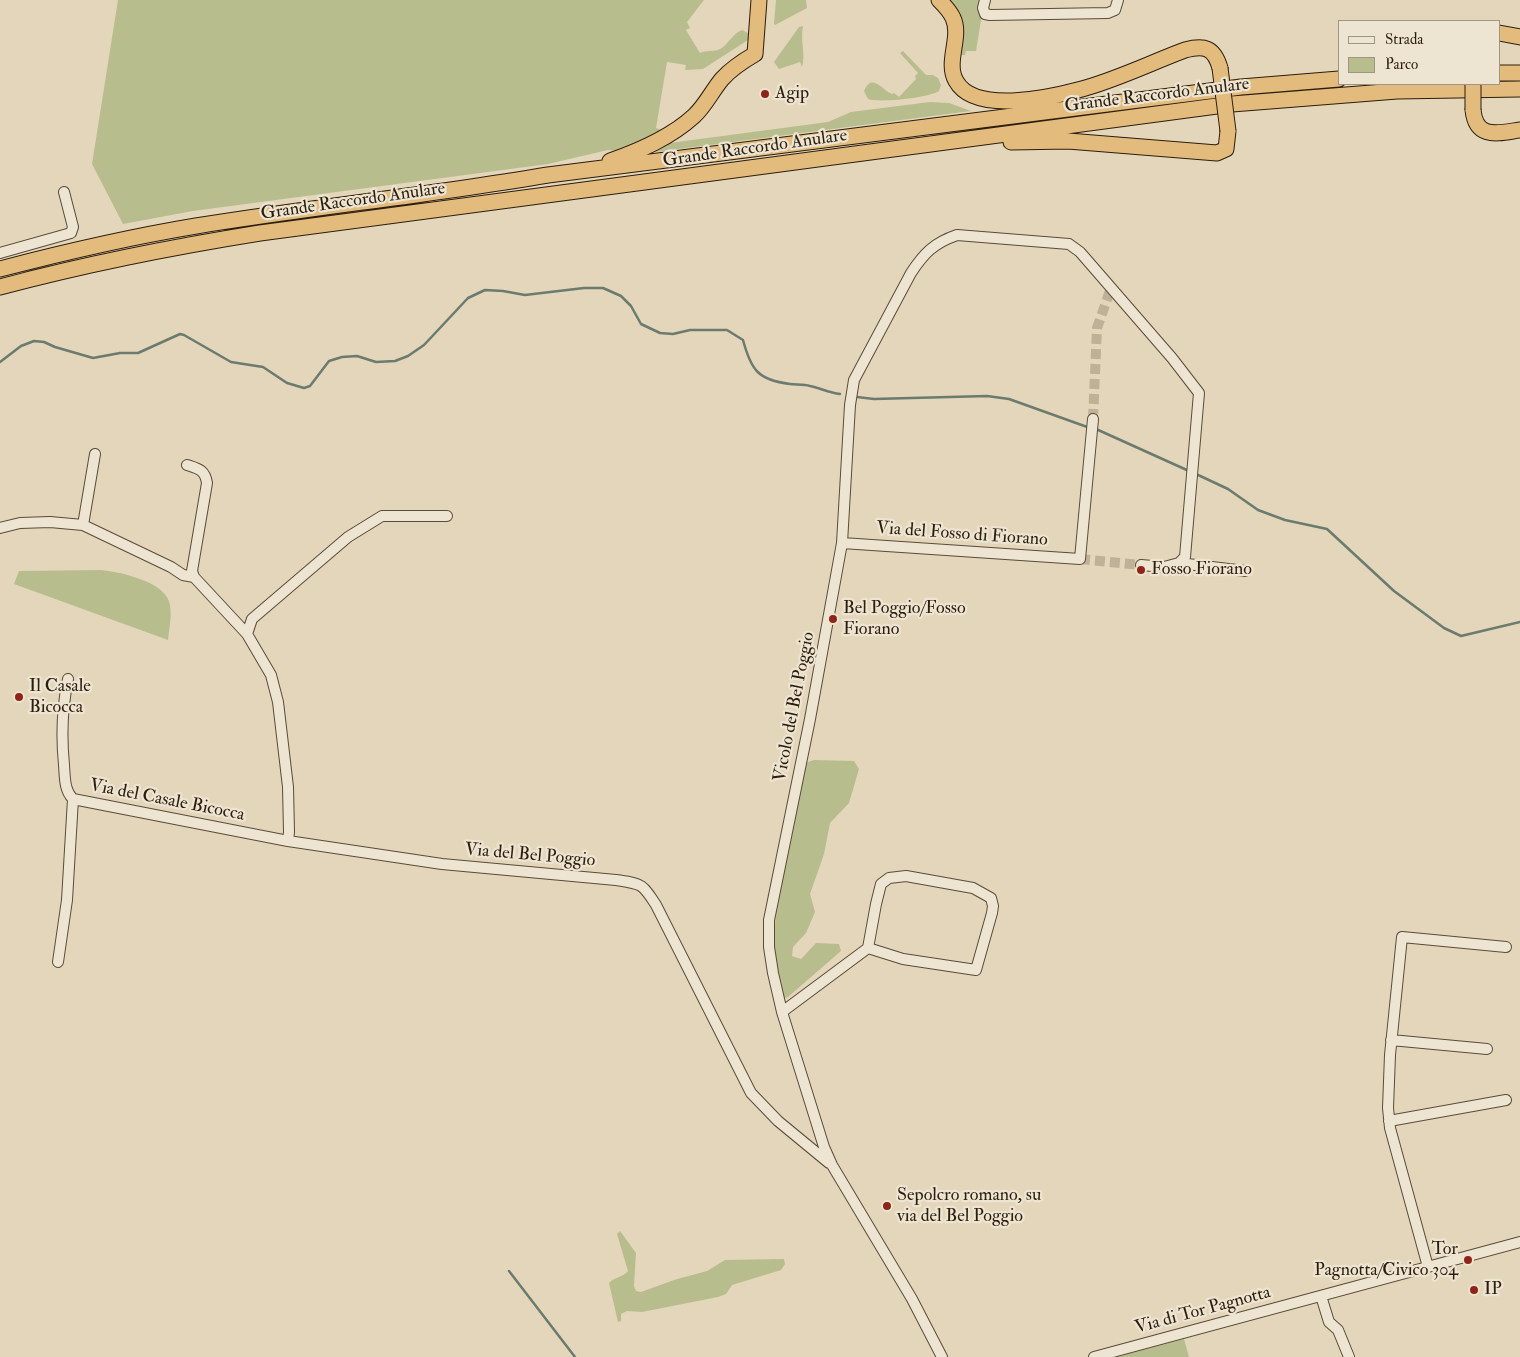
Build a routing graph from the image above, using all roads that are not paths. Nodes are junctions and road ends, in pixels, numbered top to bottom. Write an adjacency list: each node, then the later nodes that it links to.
1 (758, 0): 14 (highway)
2 (939, 0): 13 (highway, bridge)
3 (985, 0): 4 (street)
4 (1118, 0)
5 (1500, 33): 6 (highway)
6 (1520, 37)
7 (1500, 73): 8 (highway)
8 (1520, 73)
9 (1338, 79): 14 (highway, Grande Raccordo Anulare)
10 (1473, 85): 12 (highway, bridge)
11 (1520, 89): 13 (highway, Grande Raccordo Anulare)
12 (1520, 130)
13 (932, 144): 18 (highway, Grande Raccordo Anulare)
14 (548, 175): 17 (highway, Grande Raccordo Anulare)
15 (64, 192): 16 (street)
16 (0, 254)
17 (0, 269)
18 (0, 287)
19 (1093, 419): 25 (street, Via del Fosso di Fiorano)
20 (94, 454): 23 (street)
21 (187, 465): 29 (street)
22 (447, 516): 30 (street)
23 (83, 526): 24 (street); 29 (street)
24 (0, 528)
25 (842, 543): 26 (street, Vicolo del Bel Poggio); 37 (street, Vicolo del Bel Poggio)
26 (1179, 563): 27 (street); 28 (street)
27 (1141, 565)
28 (1244, 571)
29 (194, 578): 30 (street)
30 (247, 634): 33 (street)
31 (68, 679): 32 (street, Via del Casale Bicocca)
32 (73, 799): 33 (street, Via del Casale Bicocca); 36 (street)
33 (288, 841): 42 (street, Via del Bel Poggio)
34 (1506, 947): 38 (street)
35 (868, 948): 35 (street); 37 (street)
36 (58, 962)
37 (782, 1012): 42 (street, Vicolo del Bel Poggio)
38 (1391, 1040): 39 (street); 41 (street)
39 (1486, 1049)
40 (1506, 1100): 41 (street)
41 (1389, 1121): 44 (street)
42 (832, 1165): 46 (street, Vicolo del Bel Poggio)
43 (1520, 1242): 44 (street, Via di Tor Pagnotta)
44 (1428, 1267): 45 (street, Via di Tor Pagnotta)
45 (1321, 1296): 47 (street, Via di Tor Pagnotta); 48 (street)
46 (942, 1357)
47 (1094, 1357)
48 (1349, 1357)

